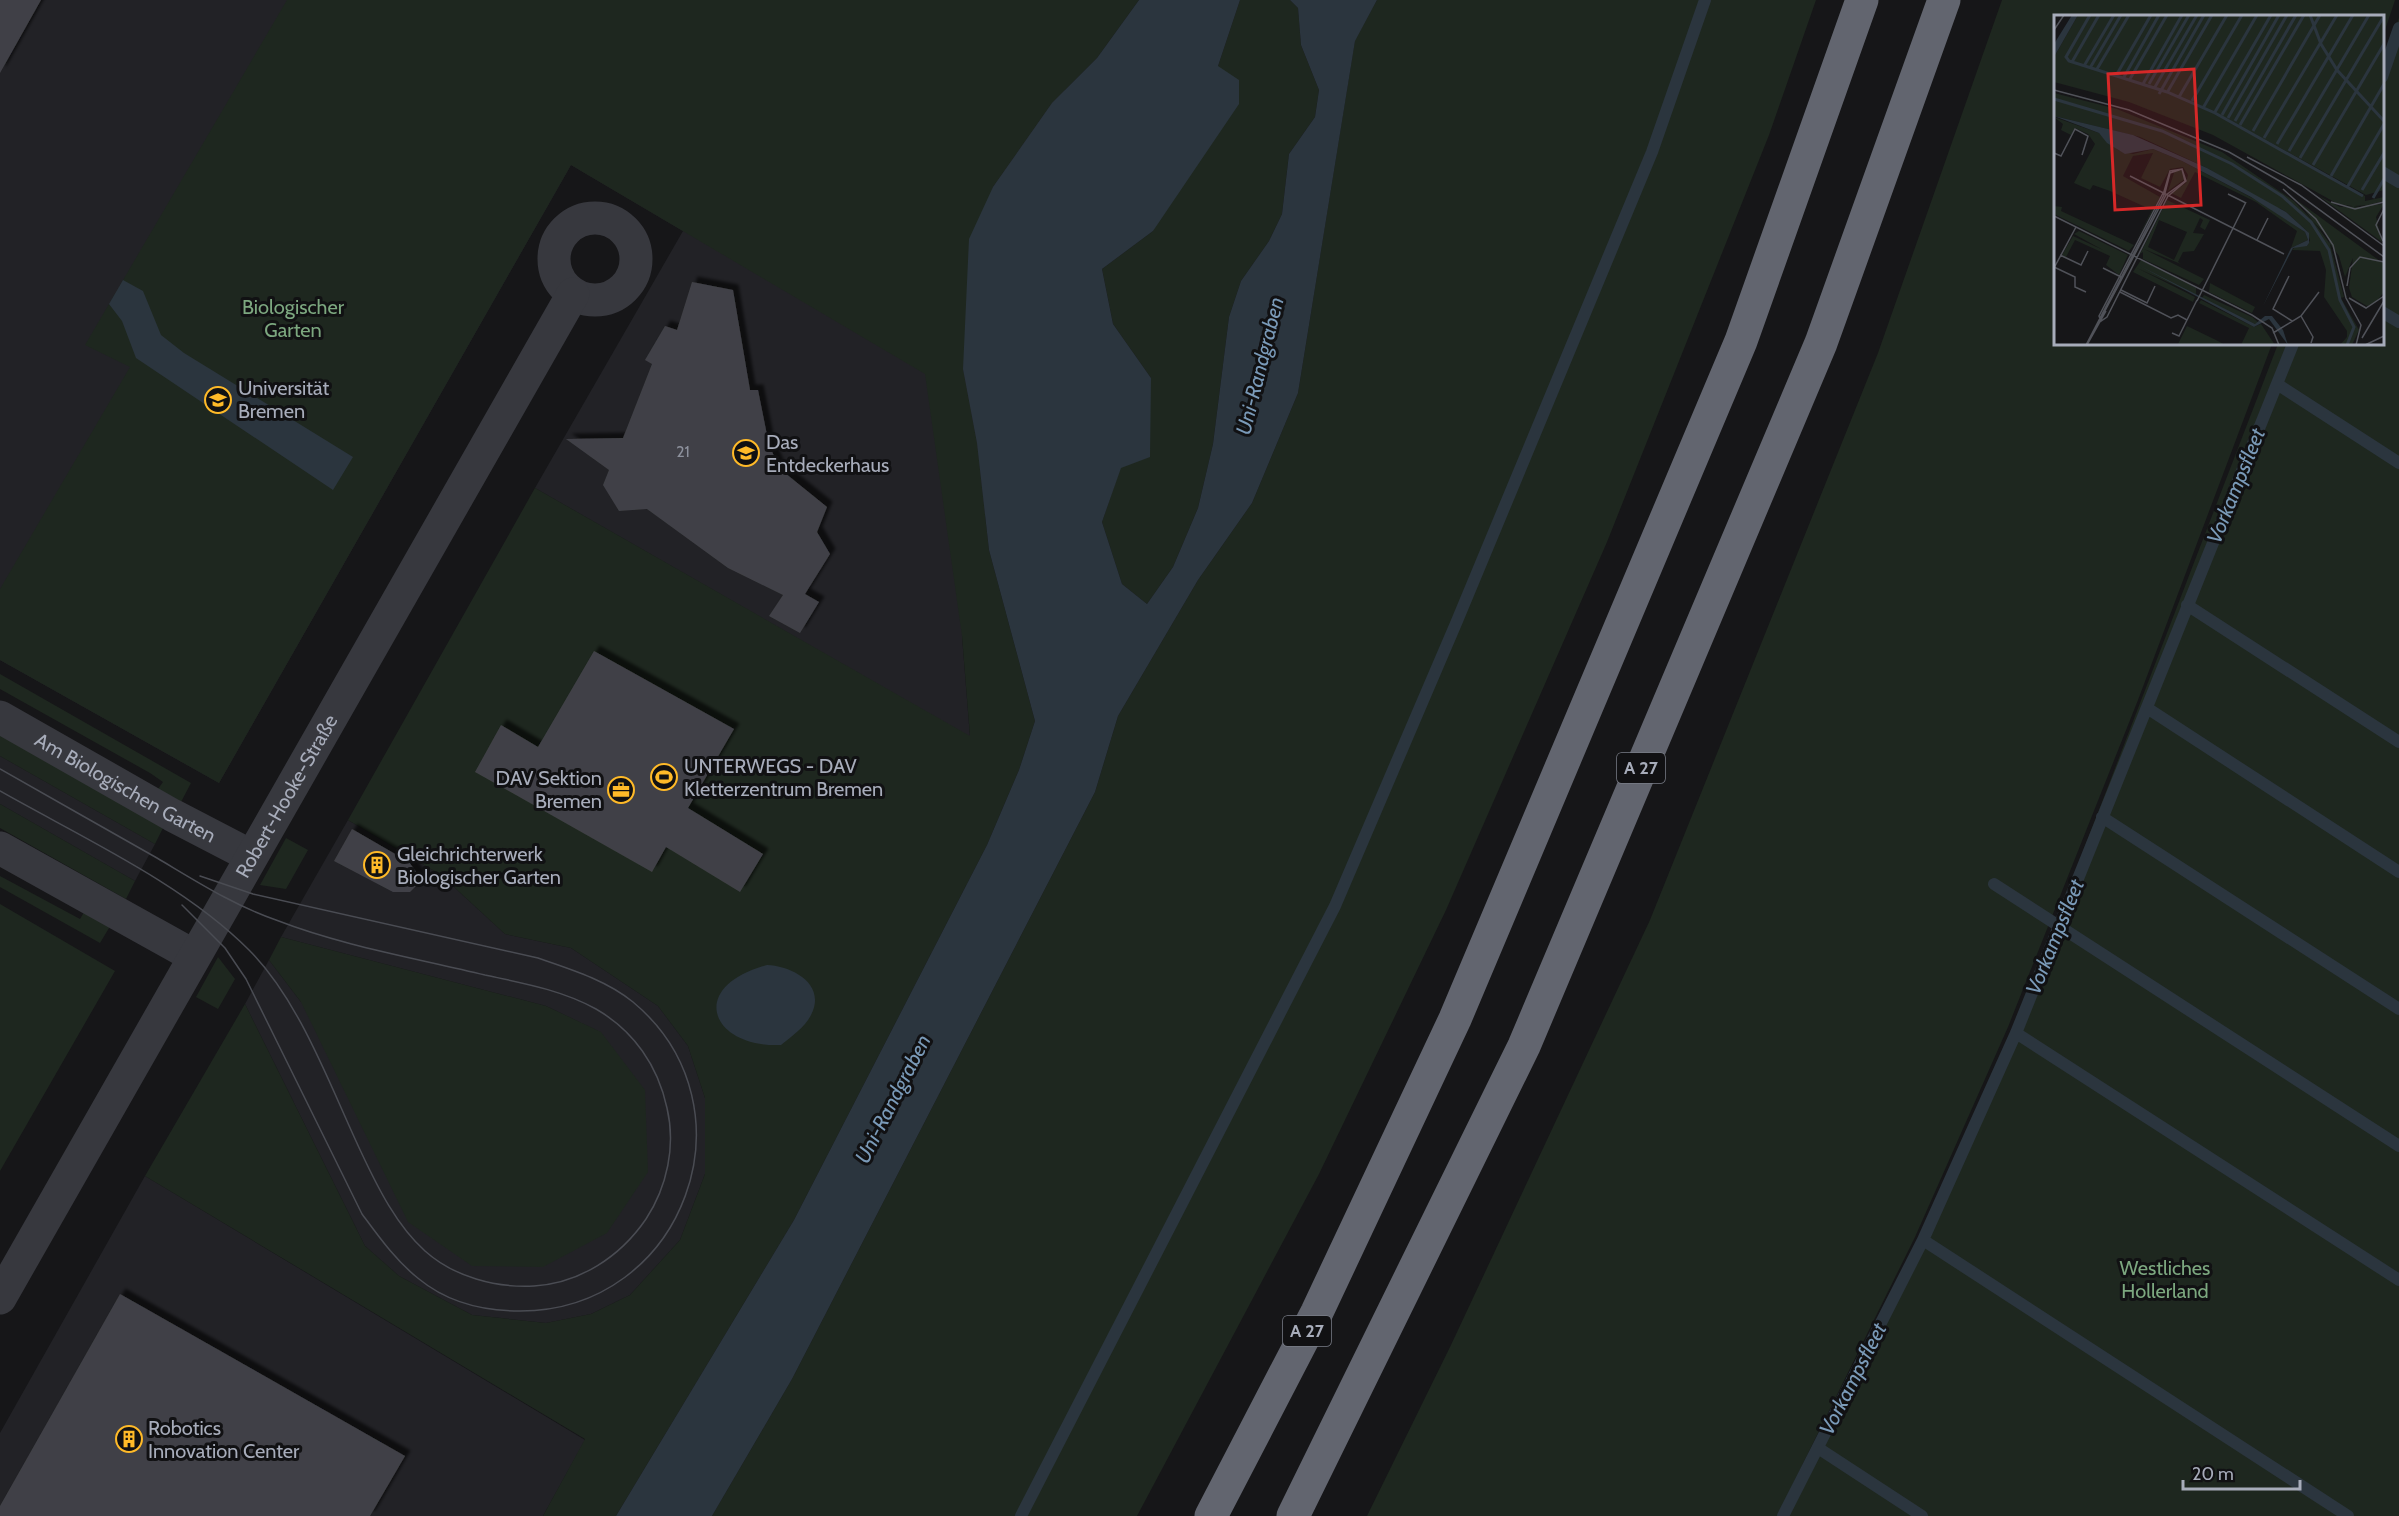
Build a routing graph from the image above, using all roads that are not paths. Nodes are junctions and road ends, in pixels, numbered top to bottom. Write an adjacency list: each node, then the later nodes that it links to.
1 (1862, 0): 9 (highway, A 27)
2 (1944, 0): 10 (highway, A 27)
3 (573, 294): 6 (street, Robert-Hooke-Straße)
4 (0, 717): 6 (street, Am Biologischen Garten)
5 (0, 848): 7 (street)
6 (251, 856): 7 (street, Robert-Hooke-Straße)
7 (194, 956): 8 (street, Robert-Hooke-Straße)
8 (0, 1299)
9 (1211, 1516)
10 (1293, 1516)

